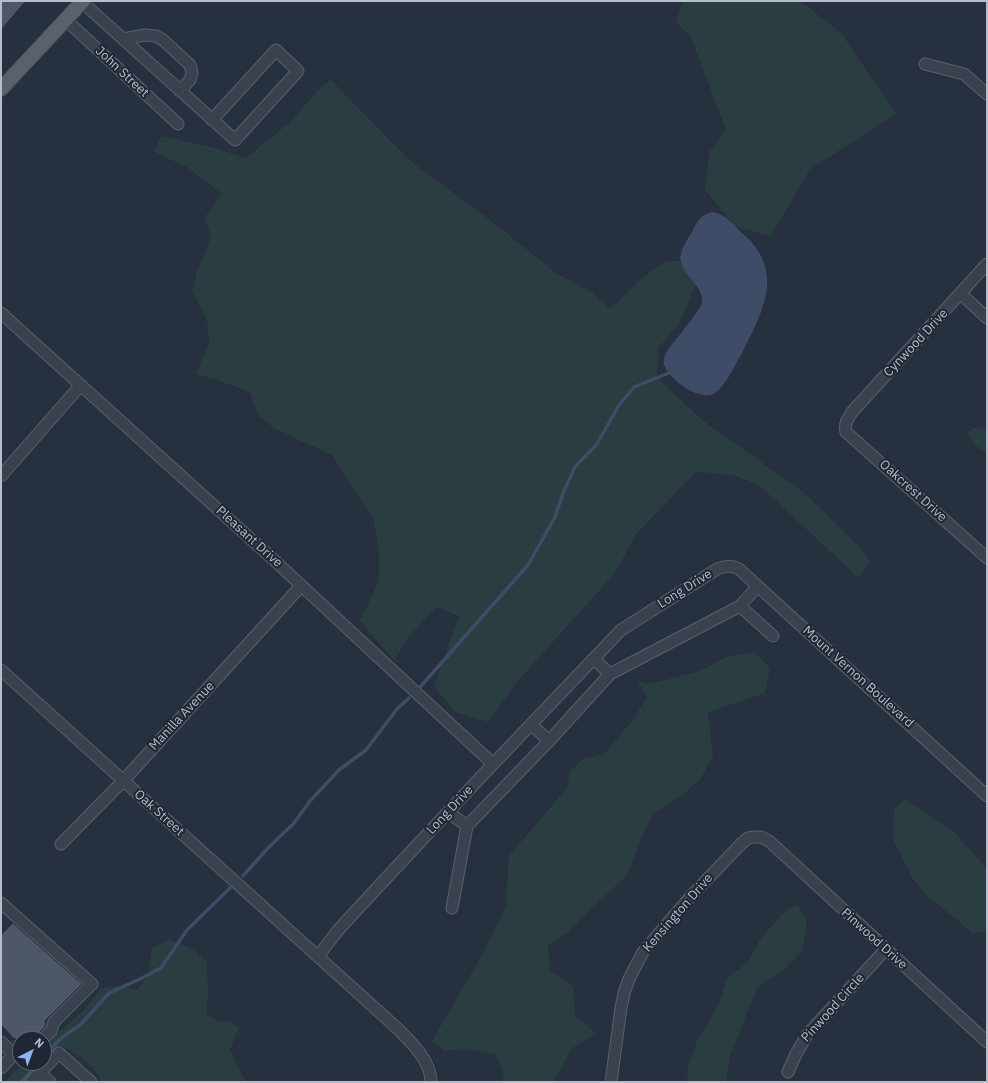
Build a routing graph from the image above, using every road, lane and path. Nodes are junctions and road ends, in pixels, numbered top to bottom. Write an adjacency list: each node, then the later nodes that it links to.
1 (83, 2): 2 (main road); 3 (street)
2 (66, 20): 5 (main road); 9 (street, John Street)
3 (123, 39): 6 (street); 6 (street)
4 (925, 64): 7 (street)
5 (1, 89)
6 (180, 91): 8 (street)
7 (987, 94)
8 (212, 120): 8 (street)
9 (178, 124)
10 (987, 264): 11 (street, Cynwood Drive)
11 (961, 294): 13 (street); 15 (street, Cynwood Drive)
12 (1, 313): 14 (street, Pleasant Drive)
13 (987, 318)
14 (80, 386): 16 (street); 19 (street, Pleasant Drive)
15 (845, 422): 17 (street, Oakcrest Drive)
16 (1, 476)
17 (987, 558)
18 (725, 567): 20 (street, Mount Vernon Boulevard); 23 (street, Long Drive)
19 (301, 586): 28 (street, Pleasant Drive); 29 (street, Manilla Avenue)
20 (758, 586): 21 (street); 30 (street, Mount Vernon Boulevard)
21 (740, 606): 22 (street); 25 (street)
22 (774, 636)
23 (594, 659): 25 (street); 26 (street, Long Drive)
24 (1, 670): 29 (street, Oak Street)
25 (610, 674): 27 (street)
26 (531, 724): 27 (street); 28 (street, Long Drive)
27 (548, 740): 32 (street)
28 (493, 764): 31 (street, Long Drive)
29 (123, 781): 34 (street, Manilla Avenue); 38 (street, Oak Street)
30 (987, 796)
31 (448, 812): 32 (street); 38 (street, Long Drive)
32 (467, 826): 36 (street)
33 (761, 837): 37 (street, Pinwood Drive); 51 (street, Kensington Drive)
34 (61, 844)
35 (1, 903): 39 (street)
36 (452, 908)
37 (886, 949): 41 (street, Pinwood Drive); 45 (street, Pinwood Circle)
38 (318, 956): 50 (street)
39 (50, 1031)
40 (1, 1042): 42 (street)
41 (987, 1042)
42 (12, 1051)
43 (12, 1059): 44 (street)
44 (1, 1068)
45 (788, 1072)
46 (40, 1073): 47 (street); 48 (street); 49 (street)
47 (31, 1082)
48 (50, 1082)
49 (91, 1082)
50 (431, 1082)
51 (611, 1082)

